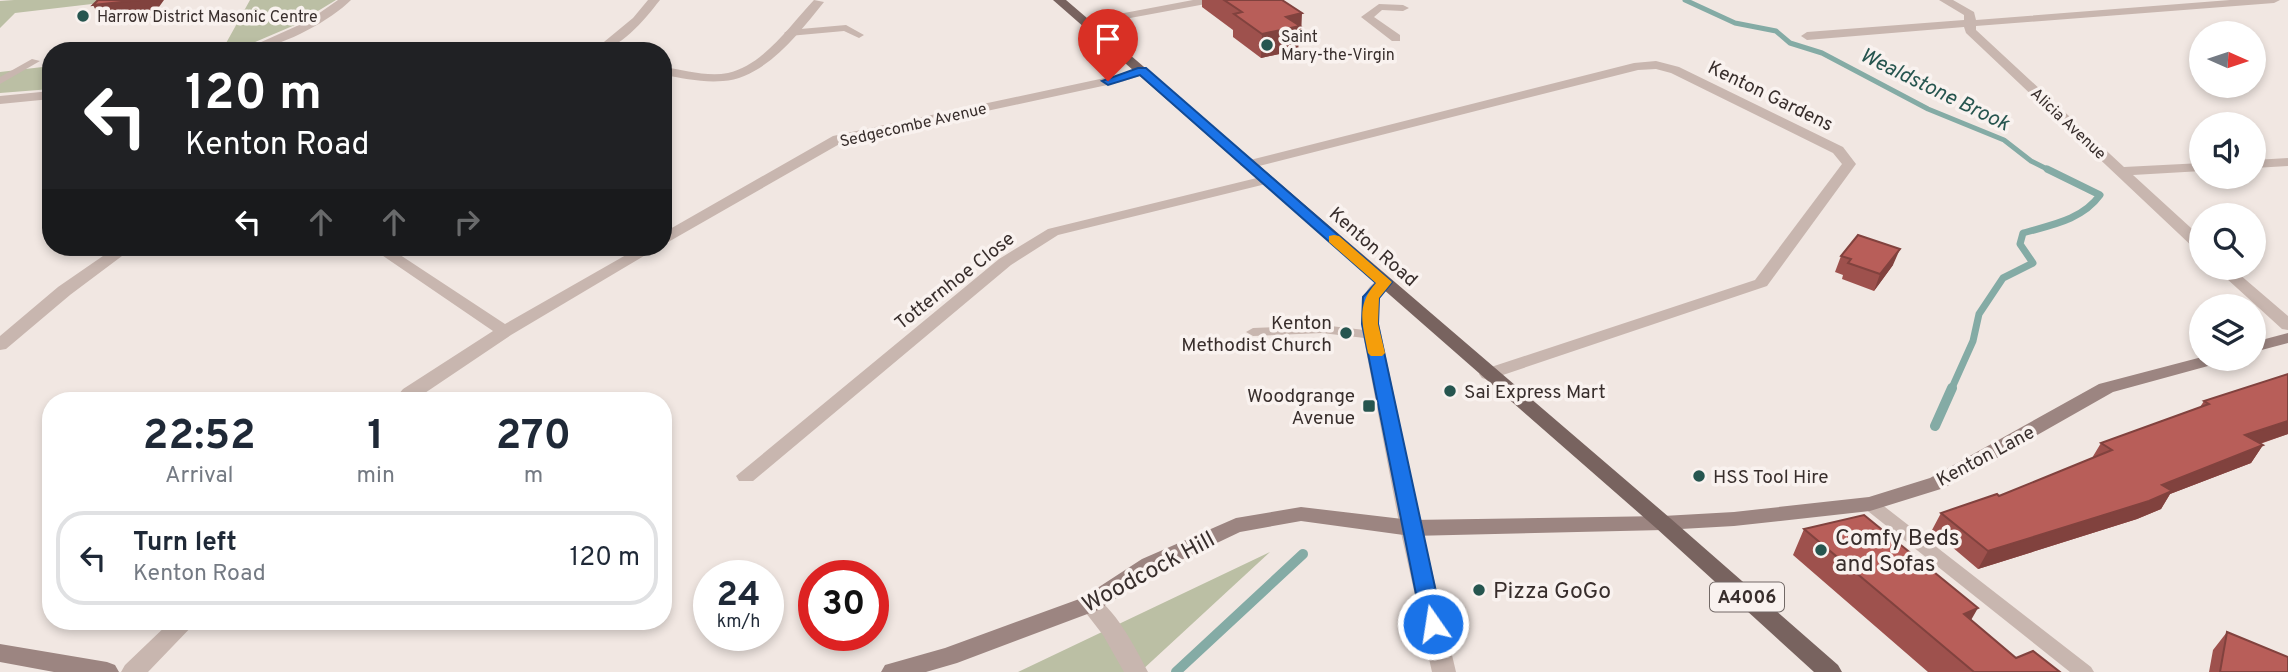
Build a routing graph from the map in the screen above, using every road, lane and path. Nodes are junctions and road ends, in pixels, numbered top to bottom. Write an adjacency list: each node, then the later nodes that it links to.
1 (345, 0): 17 (street)
2 (654, 0): 18 (street)
3 (1059, 0): 11 (main road, Kenton Road / A4006)
4 (1211, 0): 11 (street)
5 (1366, 0): 9 (street)
6 (1945, 0): 12 (street, Alicia Avenue)
7 (2274, 0): 12 (street)
8 (818, 2): 13 (street)
9 (1378, 8): 10 (street); 16 (street)
10 (1403, 8)
11 (1087, 23): 20 (main road, Kenton Road / A4006)
12 (1970, 24): 15 (street); 29 (street, Alicia Avenue)
13 (789, 33): 14 (lane); 21 (street)
14 (859, 35)
15 (1807, 36)
16 (1396, 38)
17 (268, 42)
18 (610, 42)
19 (35, 61): 22 (lane)
20 (1142, 71): 27 (main road, Kenton Road / A4006); 31 (street, Sedgecombe Avenue)
21 (672, 72)
22 (0, 81)
23 (42, 97): 24 (street)
24 (0, 100)
25 (2288, 162): 26 (street)
26 (2266, 163)
27 (1247, 164): 30 (main road, Kenton Road / A4006); 46 (street, Kenton Gardens)
28 (2189, 168): 29 (street)
29 (2121, 172): 32 (street, Alicia Avenue)
30 (1265, 180): 37 (main road, Kenton Road / A4006); 48 (street, Totternhoe Close)
31 (672, 235)
32 (2189, 235)
33 (113, 256): 44 (street)
34 (392, 256): 39 (street)
35 (635, 256): 39 (street)
36 (2237, 280): 38 (street)
37 (1384, 282): 41 (street); 46 (main road, Kenton Road / A4006)
38 (2288, 325)
39 (505, 331): 47 (street)
40 (1253, 332): 41 (lane)
41 (1373, 335): 51 (street)
42 (2288, 338): 43 (street)
43 (2266, 344)
44 (0, 345)
45 (2189, 366): 49 (street, Kenton Lane)
46 (1488, 374): 50 (main road, Kenton Road / A4006)
47 (412, 392)
48 (746, 476)
49 (1870, 504): 50 (street, Kenton Lane); 61 (lane)
50 (1663, 523): 51 (street, Woodcock Hill); 60 (main road, A4006)
51 (1411, 528): 52 (street, Woodcock Hill); 59 (street)
52 (1090, 604): 57 (street, Woodcock Hill); 58 (street)
53 (177, 630): 56 (street)
54 (0, 653): 55 (street)
55 (107, 672)
56 (133, 672)
57 (893, 672)
58 (1136, 672)
59 (1444, 672)
60 (1830, 672)
61 (2084, 672)

